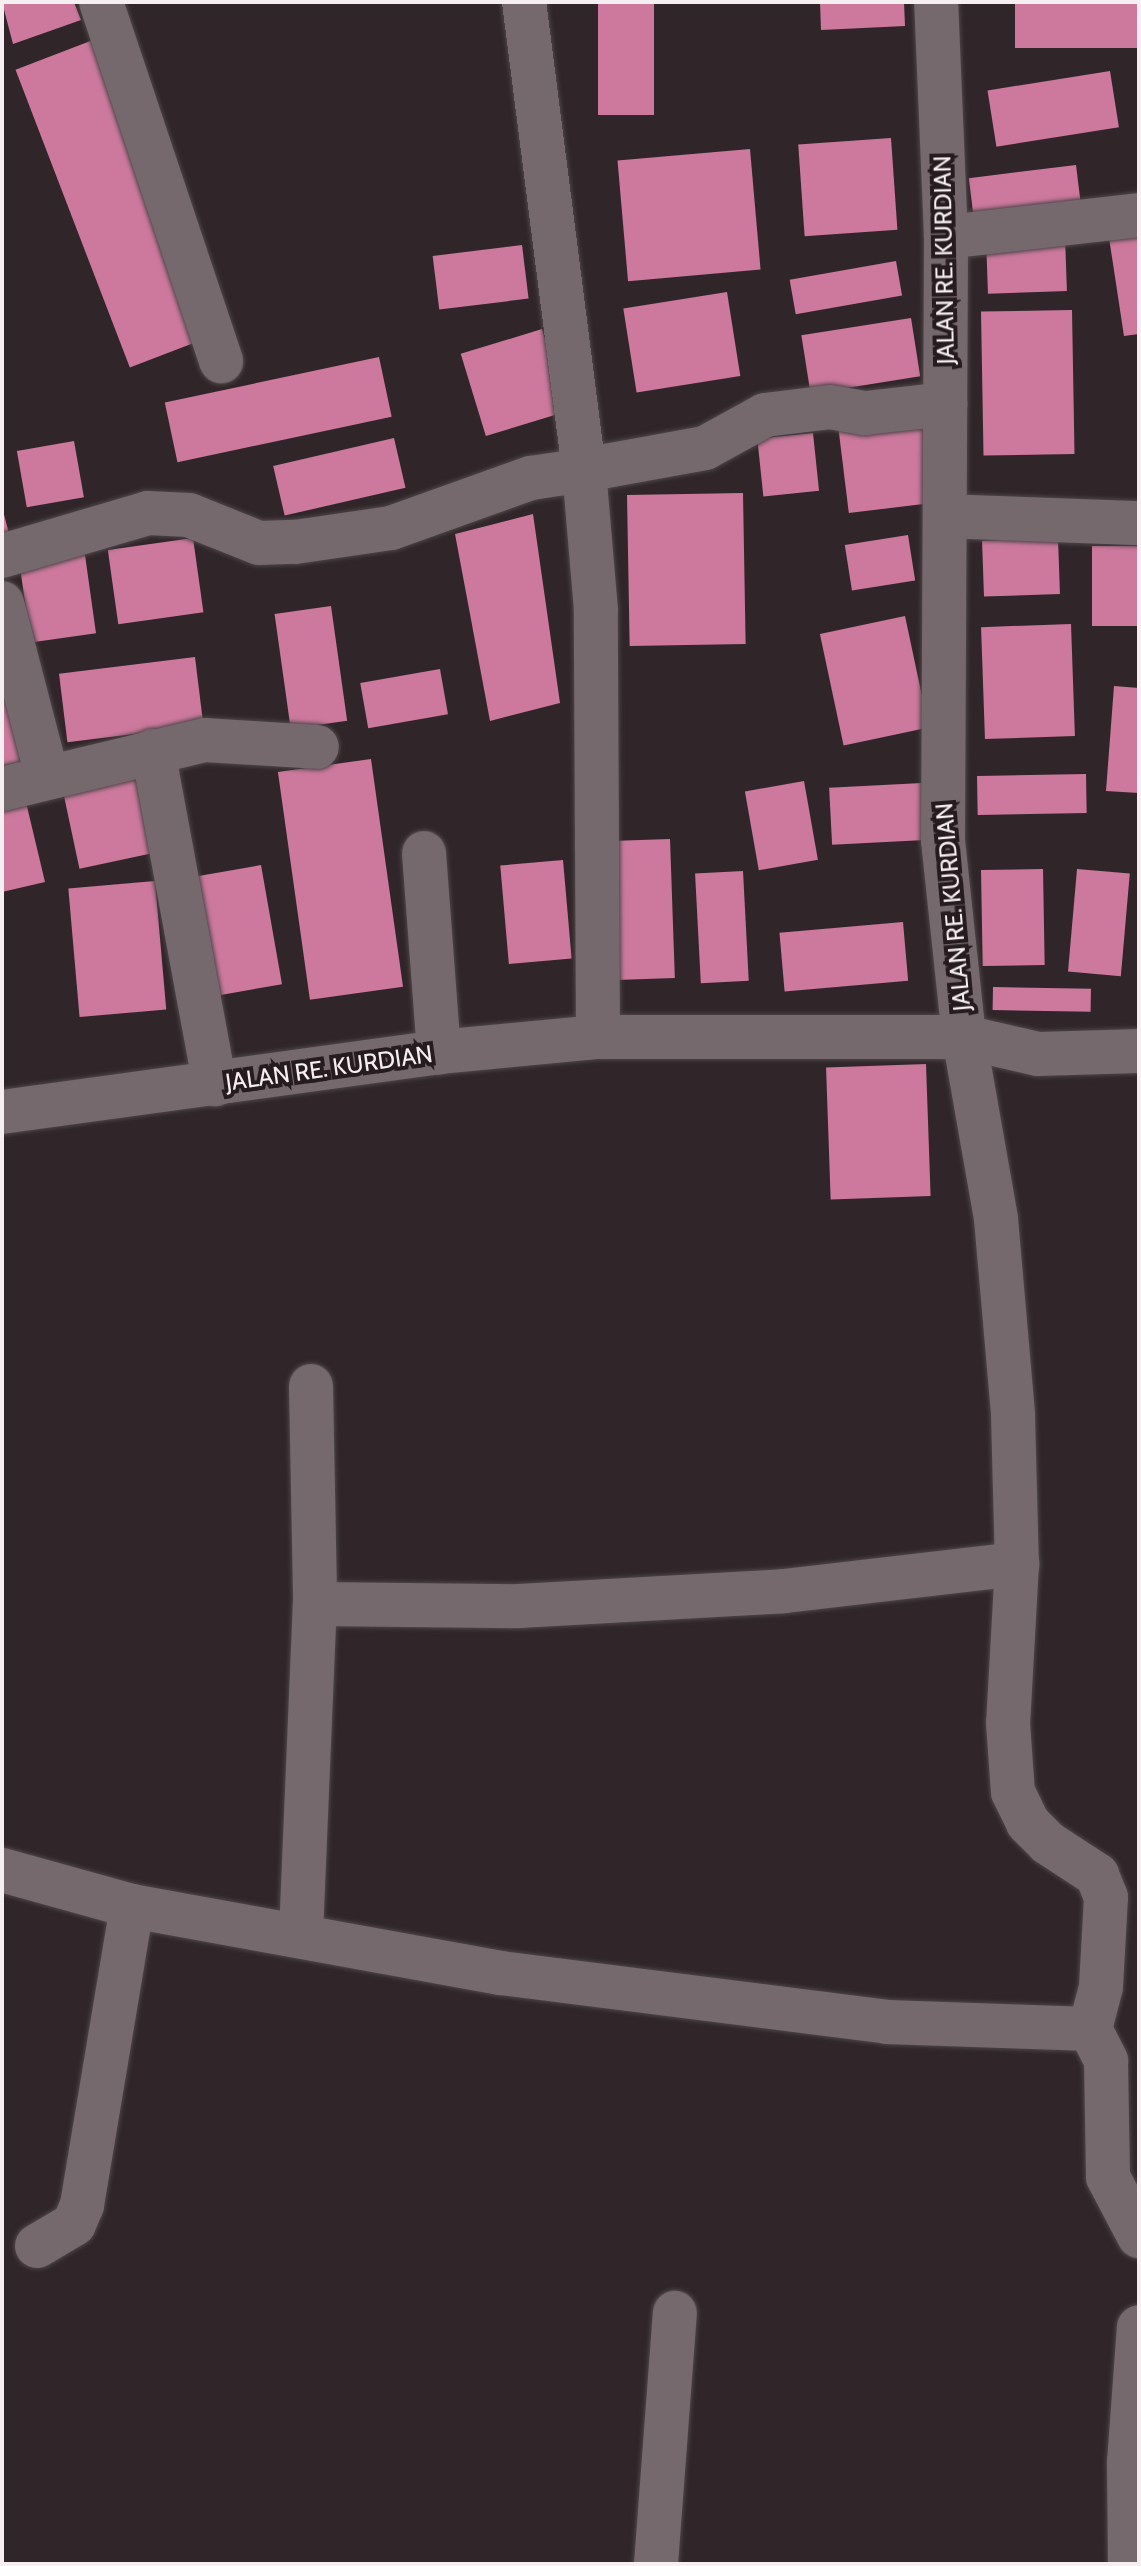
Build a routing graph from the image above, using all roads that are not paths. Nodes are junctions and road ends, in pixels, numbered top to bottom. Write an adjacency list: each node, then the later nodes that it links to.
1 (101, 2): 6 (street)
2 (524, 2): 8 (street)
3 (936, 2): 5 (street, JALAN RE. KURDIAN)
4 (1139, 215): 5 (street)
5 (946, 237): 7 (street, JALAN RE. KURDIAN)
6 (221, 361)
7 (946, 404): 8 (street); 9 (street, JALAN RE. KURDIAN)
8 (584, 470): 11 (street); 18 (street)
9 (945, 516): 10 (street); 19 (street, JALAN RE. KURDIAN)
10 (1139, 523)
11 (2, 556)
12 (2, 603): 15 (street)
13 (317, 747): 14 (street)
14 (153, 751): 15 (street); 22 (street)
15 (47, 776): 16 (street)
16 (2, 789)
17 (424, 853): 21 (street)
18 (598, 1037): 19 (street, JALAN RE. KURDIAN); 21 (street, JALAN RE. KURDIAN)
19 (964, 1037): 20 (street); 25 (street)
20 (1139, 1051)
21 (439, 1052): 22 (street, JALAN RE. KURDIAN)
22 (215, 1084): 23 (street, JALAN RE. KURDIAN)
23 (2, 1112)
24 (311, 1386): 26 (street)
25 (1017, 1564): 26 (street); 30 (street)
26 (315, 1604): 29 (street)
27 (2, 1870): 28 (street)
28 (132, 1906): 29 (street); 32 (street)
29 (301, 1934): 30 (street)
30 (1090, 2029): 31 (street)
31 (1139, 2236)
32 (37, 2246)
33 (675, 2313): 35 (street)
34 (1139, 2327): 36 (street)
35 (656, 2564)
36 (1130, 2564)

